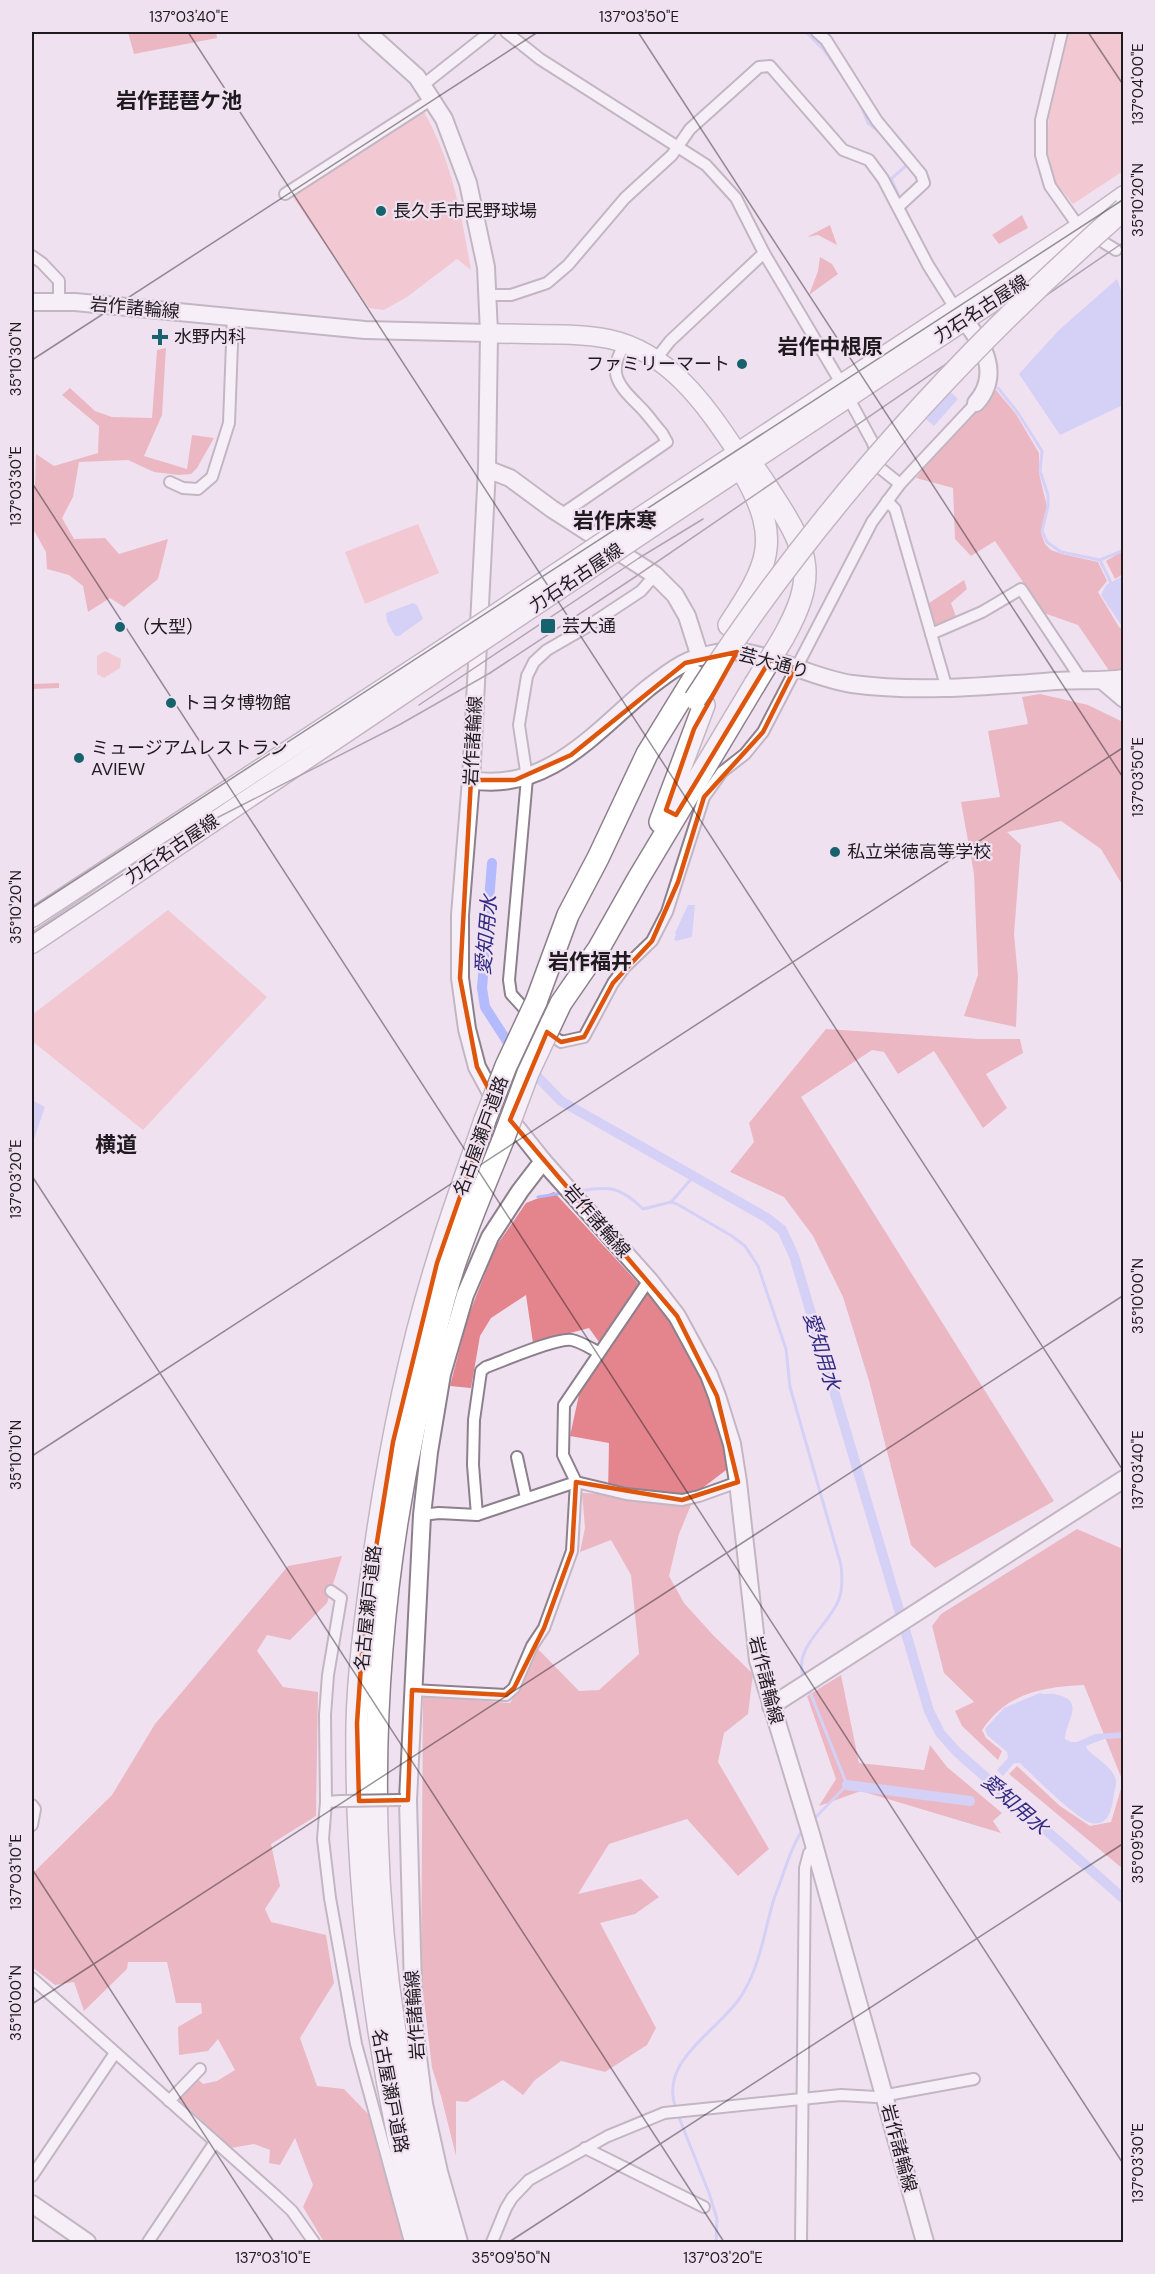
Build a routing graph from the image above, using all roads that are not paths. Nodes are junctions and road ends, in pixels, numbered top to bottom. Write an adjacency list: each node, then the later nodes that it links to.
1 (367, 32): 6 (main road, 岩作諸輪線)
2 (490, 32): 6 (street)
3 (506, 32): 7 (street)
4 (817, 32): 10 (street)
5 (1062, 32): 13 (street)
6 (427, 92): 8 (street); 17 (main road, 岩作諸輪線)
7 (678, 148): 10 (street); 15 (street); 17 (street)
8 (285, 194)
9 (1124, 195): 13 (main road, 力石名古屋線)
10 (898, 207): 20 (street)
11 (1124, 209): 43 (highway, bridge)
12 (1124, 219): 13 (main road, 力石名古屋線); 43 (highway)
13 (1086, 231): 14 (street); 20 (main road, 力石名古屋線)
14 (1116, 250)
15 (764, 253): 24 (street); 25 (street)
16 (32, 256): 18 (street)
17 (489, 295): 22 (main road, 岩作諸輪線)
18 (59, 301): 19 (main road, 岩作諸輪線); 21 (main road, 岩作諸輪線)
19 (32, 302)
20 (959, 314): 25 (main road, 力石名古屋線); 26 (main road)
21 (233, 317): 22 (main road, 岩作諸輪線); 29 (street)
22 (489, 333): 23 (main road); 28 (main road, 岩作諸輪線)
23 (625, 344): 24 (main road); 32 (street)
24 (656, 359): 27 (main road)
25 (844, 390): 27 (main road, 力石名古屋線); 30 (street)
26 (976, 402): 30 (street)
27 (743, 461): 35 (highway); 40 (main road, 力石名古屋線, bridge); 47 (highway, bridge)
28 (487, 469): 32 (main road); 45 (main road, 岩作諸輪線)
29 (170, 482)
30 (900, 484): 31 (street)
31 (887, 501): 34 (street); 36 (street)
32 (562, 514): 33 (main road)
33 (655, 575): 35 (main road); 44 (street)
34 (931, 634): 38 (street); 41 (street)
35 (698, 666): 36 (main road, 芸大通り); 44 (main road, 芸大通り); 46 (highway)
36 (795, 668): 41 (main road, 芸大通り); 44 (street)
37 (1124, 678): 39 (main road)
38 (1081, 679): 39 (main road, 芸大通り); 41 (main road, 芸大通り)
39 (1104, 682): 42 (main road)
40 (396, 689): 48 (main road, 力石名古屋線); 49 (main road, 力石名古屋線)
41 (947, 689)
42 (1124, 699)
43 (700, 702): 46 (highway); 47 (highway)
44 (527, 778): 45 (main road)
45 (471, 780): 50 (main road, 岩作諸輪線)
46 (598, 858): 84 (highway, 名古屋瀬戸道路, bridge)
47 (638, 879): 85 (highway, 名古屋瀬戸道路, bridge)
48 (33, 913)
49 (32, 944)
50 (543, 1161): 51 (main road, 岩作諸輪線); 58 (main road, 岩作諸輪線)
51 (649, 1280): 52 (street); 56 (main road, 岩作諸輪線)
52 (598, 1352): 55 (street); 59 (street)
53 (517, 1457): 57 (street)
54 (1124, 1479): 62 (main road)
55 (576, 1482): 56 (street); 57 (street); 61 (street)
56 (738, 1482): 62 (main road, 岩作諸輪線)
57 (526, 1498): 59 (street)
58 (422, 1515): 59 (street); 61 (main road, 岩作諸輪線)
59 (477, 1515)
60 (331, 1590): 64 (street)
61 (412, 1690): 63 (main road, 岩作諸輪線)
62 (771, 1706): 67 (main road, 岩作諸輪線)
63 (404, 1800): 64 (street, bridge); 86 (main road, 岩作諸輪線)
64 (326, 1802): 83 (street)
65 (32, 1804): 66 (street)
66 (32, 1825)
67 (812, 1841): 72 (main road, 岩作諸輪線); 73 (street)
68 (32, 1978): 69 (street)
69 (115, 2053): 74 (street); 77 (street)
70 (200, 2069): 74 (street)
71 (974, 2079): 72 (street)
72 (885, 2096): 73 (street); 89 (main road, 岩作諸輪線)
73 (802, 2100): 76 (street); 88 (street)
74 (169, 2101): 75 (street)
75 (215, 2142): 81 (street); 82 (street)
76 (585, 2148): 79 (street); 87 (street)
77 (32, 2176)
78 (32, 2204): 80 (main road)
79 (704, 2207)
80 (80, 2241)
81 (147, 2242)
82 (312, 2242)
83 (410, 2242)
84 (423, 2242)
85 (442, 2242)
86 (459, 2242)
87 (492, 2242)
88 (801, 2242)
89 (924, 2242)

